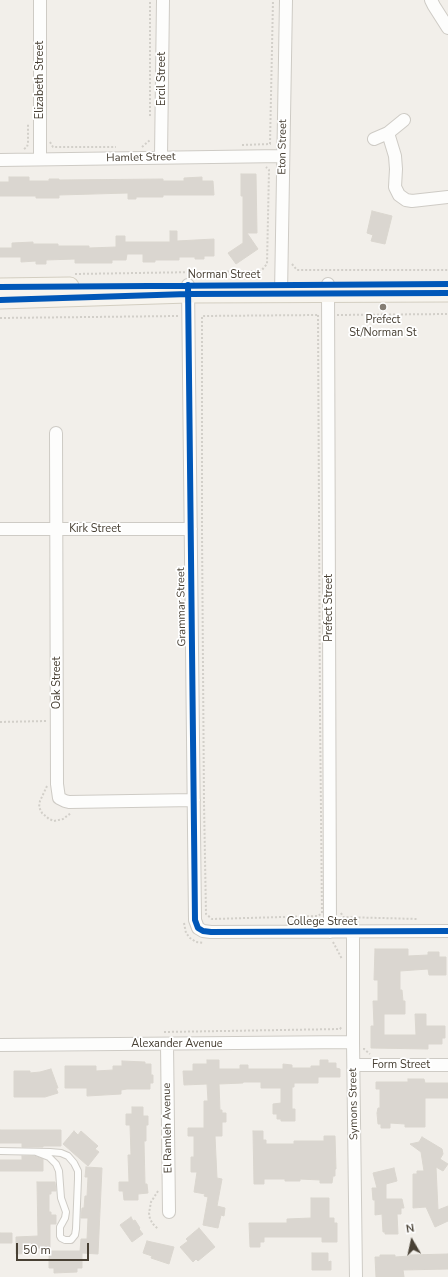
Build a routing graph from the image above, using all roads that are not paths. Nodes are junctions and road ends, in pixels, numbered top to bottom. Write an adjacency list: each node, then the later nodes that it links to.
1 (40, 0): 11 (street, Elizabeth Street)
2 (163, 0): 10 (street, Ercil Street)
3 (286, 0): 9 (street, Eton Street)
4 (431, 0): 5 (street)
5 (448, 28)
6 (404, 120): 7 (street)
7 (388, 134): 8 (street); 13 (street)
8 (374, 138)
9 (282, 156): 10 (street, Hamlet Street); 16 (street, Eton Street)
10 (161, 157): 11 (street, Hamlet Street)
11 (40, 159): 12 (street, Hamlet Street)
12 (0, 160)
13 (448, 197)
14 (448, 284): 17 (main road, Norman Street)
15 (0, 287): 18 (main road, Norman Street)
16 (281, 289): 17 (main road, Norman Street); 18 (main road, Norman Street)
17 (328, 289): 19 (main road, Norman Street); 28 (street, Prefect Street)
18 (188, 290): 20 (main road, Norman Street); 24 (street, Grammar Street)
19 (448, 293)
20 (0, 300)
21 (56, 433): 22 (street, Oak Street)
22 (55, 528): 23 (street, Kirk Street); 24 (street, Kirk Street); 25 (street, Oak Street)
23 (0, 529)
24 (196, 530): 25 (street, Grammar Street)
25 (194, 800): 26 (street, Grammar Street)
26 (198, 928): 28 (street, College Street)
27 (448, 930): 29 (street, College Street)
28 (330, 932): 29 (street, College Street)
29 (353, 932): 30 (street, Symons Street)
30 (359, 1042): 31 (street, Alexander Avenue); 34 (street, Symons Street)
31 (167, 1044): 32 (street, Alexander Avenue); 37 (street, El Ramleh Avenue)
32 (0, 1045)
33 (448, 1064): 34 (street, Form Street)
34 (354, 1065): 38 (street, Symons Street)
35 (0, 1151): 36 (lane)
36 (36, 1152): 36 (lane)
37 (170, 1212)
38 (356, 1277)

